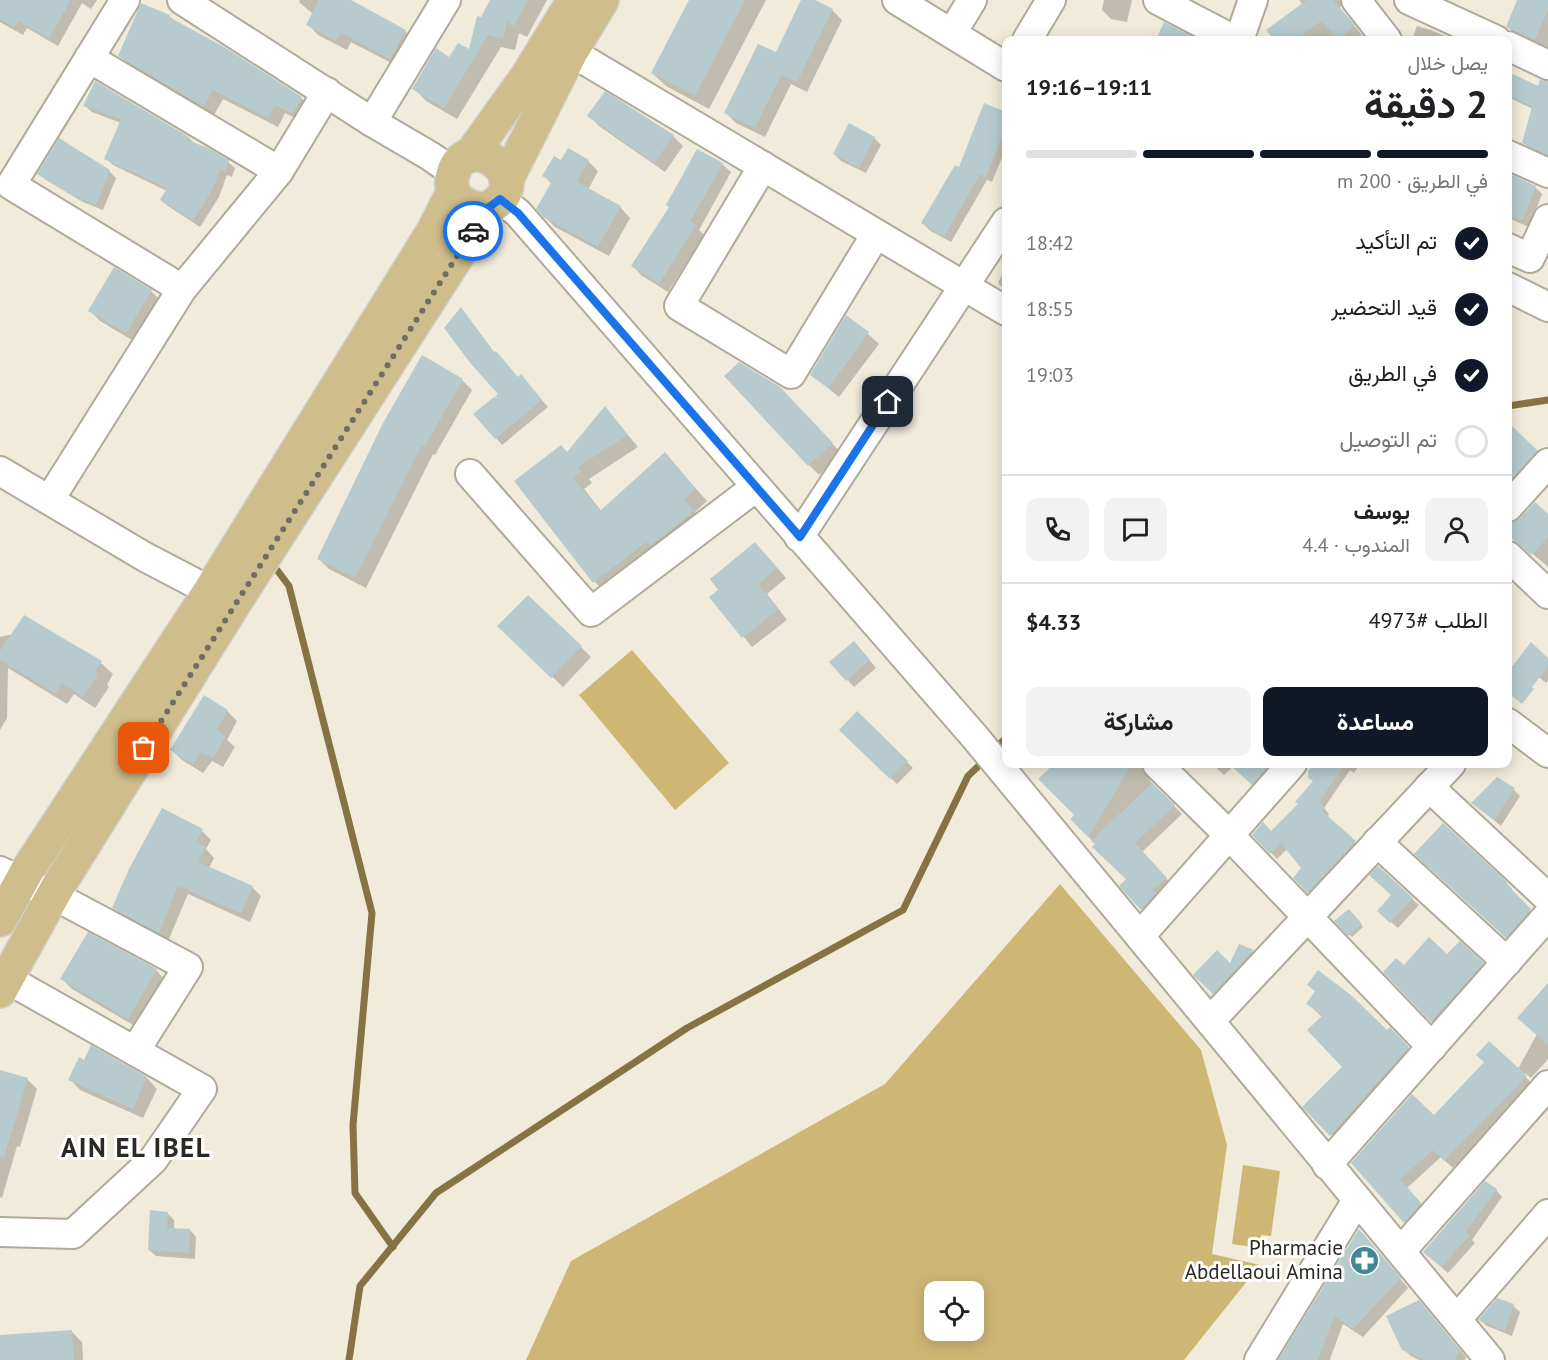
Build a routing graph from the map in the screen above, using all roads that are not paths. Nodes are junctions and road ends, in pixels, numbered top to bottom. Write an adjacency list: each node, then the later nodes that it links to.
1 (124, 0): 22 (street)
2 (182, 0): 25 (street)
3 (214, 0): 26 (street)
4 (446, 0): 26 (street)
5 (574, 0): 29 (main road)
6 (602, 0): 21 (main road)
7 (897, 0): 14 (street)
8 (972, 0): 14 (street)
9 (1051, 0): 15 (street)
10 (1158, 0): 16 (street)
11 (1253, 0): 17 (street)
12 (1356, 0): 18 (street)
13 (1409, 0): 19 (street)
14 (952, 33): 23 (street)
15 (1029, 36)
16 (1226, 36)
17 (1240, 36)
18 (1384, 36)
19 (1487, 36)
20 (1512, 48): 24 (street)
21 (571, 52): 28 (street); 32 (main road)
22 (89, 58): 30 (street); 38 (street)
23 (1002, 64)
24 (1548, 65)
25 (327, 92): 26 (street); 30 (street)
26 (376, 114): 29 (street)
27 (1512, 157): 31 (street)
28 (764, 166): 35 (street); 35 (street)
29 (460, 170): 32 (main road); 32 (main road); 50 (main road)
30 (279, 171): 38 (street)
31 (1548, 173)
32 (498, 196): 45 (street); 52 (main road)
33 (1002, 228): 37 (street)
34 (1546, 228): 36 (street)
35 (876, 234): 37 (street)
36 (1512, 250)
37 (964, 286): 41 (street); 48 (street)
38 (182, 289): 46 (street)
39 (1512, 289): 40 (street)
40 (1548, 307)
41 (1002, 309)
42 (1548, 463): 47 (street)
43 (0, 471): 46 (street)
44 (470, 474): 45 (street)
45 (756, 487): 48 (street)
46 (50, 499): 50 (street)
47 (1512, 503)
48 (800, 537): 67 (street)
49 (1512, 560): 51 (street)
50 (210, 591): 52 (main road)
51 (1548, 594)
52 (169, 680): 61 (main road); 62 (main road)
53 (1512, 726): 54 (street)
54 (1548, 753)
55 (1161, 768): 59 (street)
56 (1288, 768): 59 (street)
57 (1447, 768): 58 (street)
58 (1429, 787): 60 (street); 63 (street)
59 (1229, 835): 65 (street); 67 (street)
60 (1377, 842): 65 (street); 68 (street)
61 (11, 876): 62 (street); 66 (main road)
62 (53, 895): 69 (main road); 72 (street)
63 (1548, 898)
64 (1548, 915): 68 (street)
65 (1307, 918): 70 (street); 71 (street)
66 (0, 920)
67 (1140, 936): 70 (street)
68 (1507, 962): 71 (street)
69 (2, 982): 72 (street)
70 (1210, 1021): 74 (street)
71 (1432, 1047): 74 (street)
72 (135, 1051): 77 (street)
73 (1548, 1085): 78 (street)
74 (1328, 1166): 75 (street)
75 (1357, 1200): 78 (street); 80 (street)
76 (1548, 1214): 79 (street)
77 (0, 1232)
78 (1401, 1251): 79 (street)
79 (1457, 1319): 81 (street)
80 (1259, 1360)
81 (1490, 1360)

